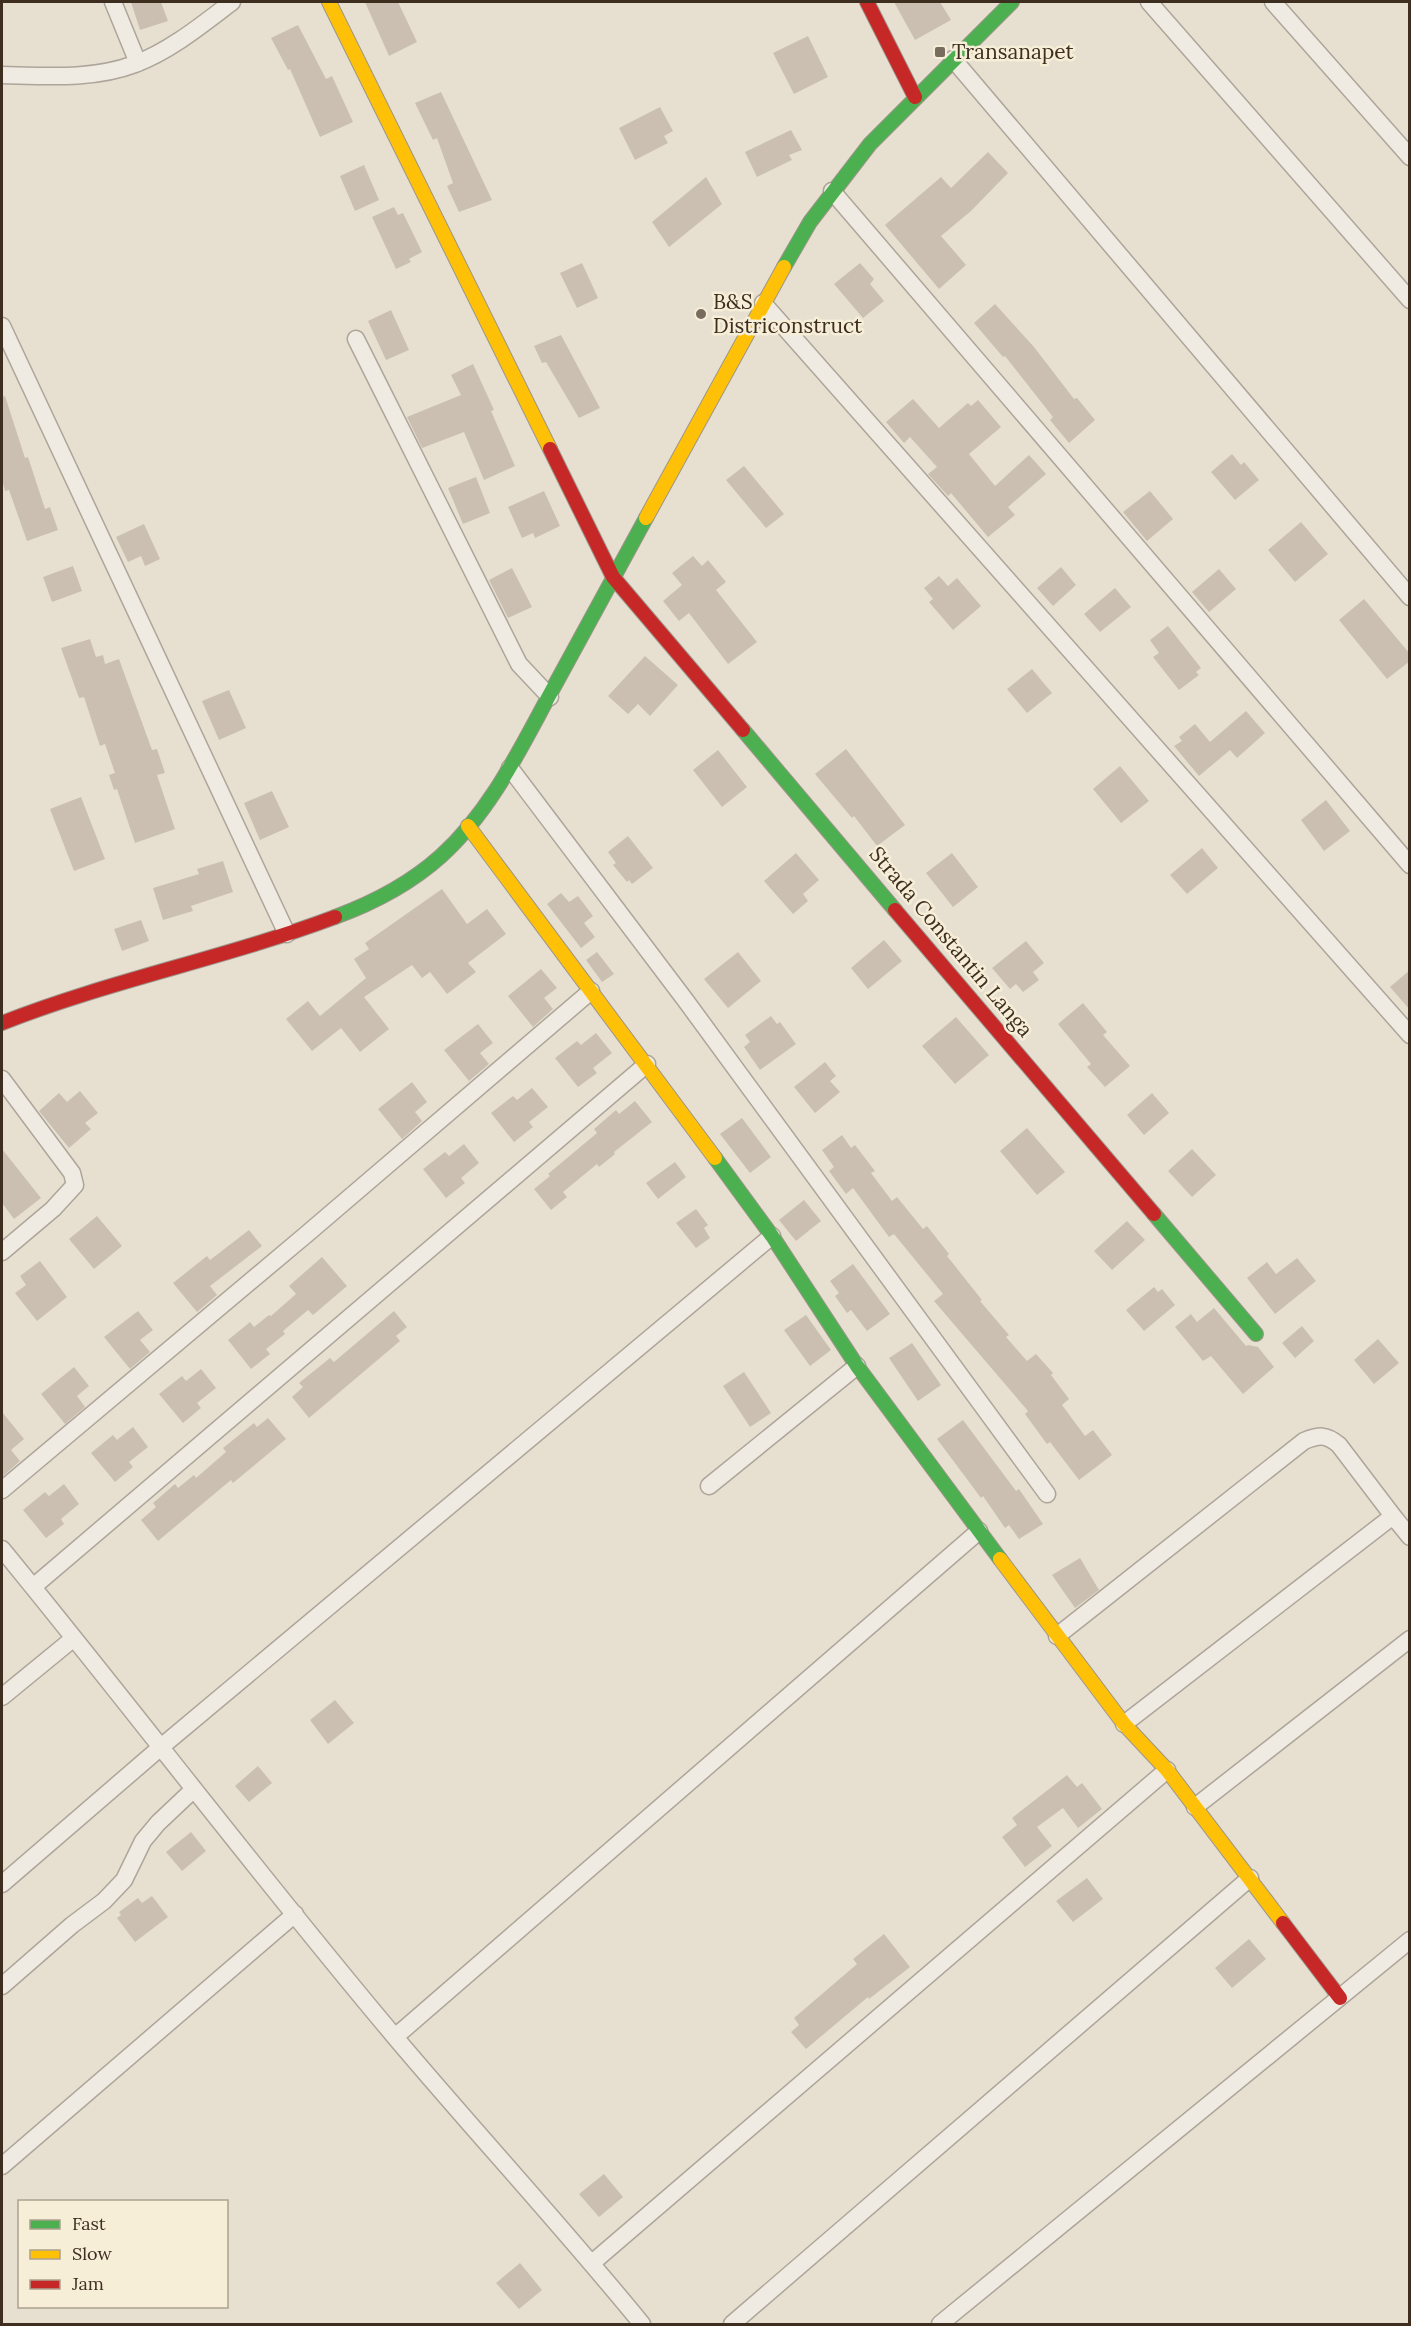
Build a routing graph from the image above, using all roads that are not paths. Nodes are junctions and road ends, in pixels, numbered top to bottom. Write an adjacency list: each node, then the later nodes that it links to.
1 (113, 2): 9 (street)
2 (232, 2): 9 (street)
3 (329, 2): 18 (street, Strada Constantin Langa)
4 (867, 2): 11 (street)
5 (1012, 2): 8 (street)
6 (1149, 2): 14 (street)
7 (1273, 2): 12 (street)
8 (953, 60): 11 (street); 19 (street)
9 (138, 63): 10 (street)
10 (2, 75)
11 (915, 97): 13 (street)
12 (1410, 157)
13 (832, 191): 15 (street); 23 (street)
14 (1410, 300)
15 (763, 303): 18 (street); 27 (street)
16 (2, 326): 24 (street)
17 (356, 339): 20 (street)
18 (613, 577): 20 (street); 32 (street, Strada Constantin Langa)
19 (1410, 597)
20 (550, 697): 21 (street)
21 (510, 768): 22 (street); 36 (street)
22 (468, 826): 24 (street); 25 (street)
23 (1410, 865)
24 (287, 934): 26 (street)
25 (591, 991): 28 (street); 35 (street)
26 (2, 1023)
27 (1410, 1035)
28 (647, 1064): 30 (street); 41 (street)
29 (2, 1079): 31 (street)
30 (772, 1236): 33 (street); 47 (street)
31 (2, 1252)
32 (1256, 1334)
33 (857, 1366): 34 (street); 38 (street)
34 (709, 1486)
35 (2, 1490)
36 (1047, 1494)
37 (1393, 1516): 39 (street); 42 (street); 46 (street)
38 (979, 1532): 42 (street); 57 (street)
39 (1410, 1537)
40 (2, 1549): 41 (street)
41 (33, 1587): 43 (street)
42 (1057, 1636): 46 (street)
43 (74, 1638): 45 (street); 47 (street)
44 (1410, 1639): 50 (street)
45 (2, 1697)
46 (1124, 1724): 48 (street)
47 (161, 1747): 49 (street); 52 (street)
48 (1167, 1770): 50 (street); 59 (street)
49 (194, 1789): 53 (street); 55 (street)
50 (1195, 1807): 51 (street)
51 (1250, 1878): 56 (street); 61 (street)
52 (2, 1884)
53 (295, 1914): 57 (street); 58 (street)
54 (1410, 1940): 56 (street)
55 (2, 1986)
56 (1340, 1998): 62 (street)
57 (395, 2037): 59 (street)
58 (2, 2166)
59 (592, 2263): 60 (street)
60 (642, 2325)
61 (732, 2325)
62 (940, 2325)

